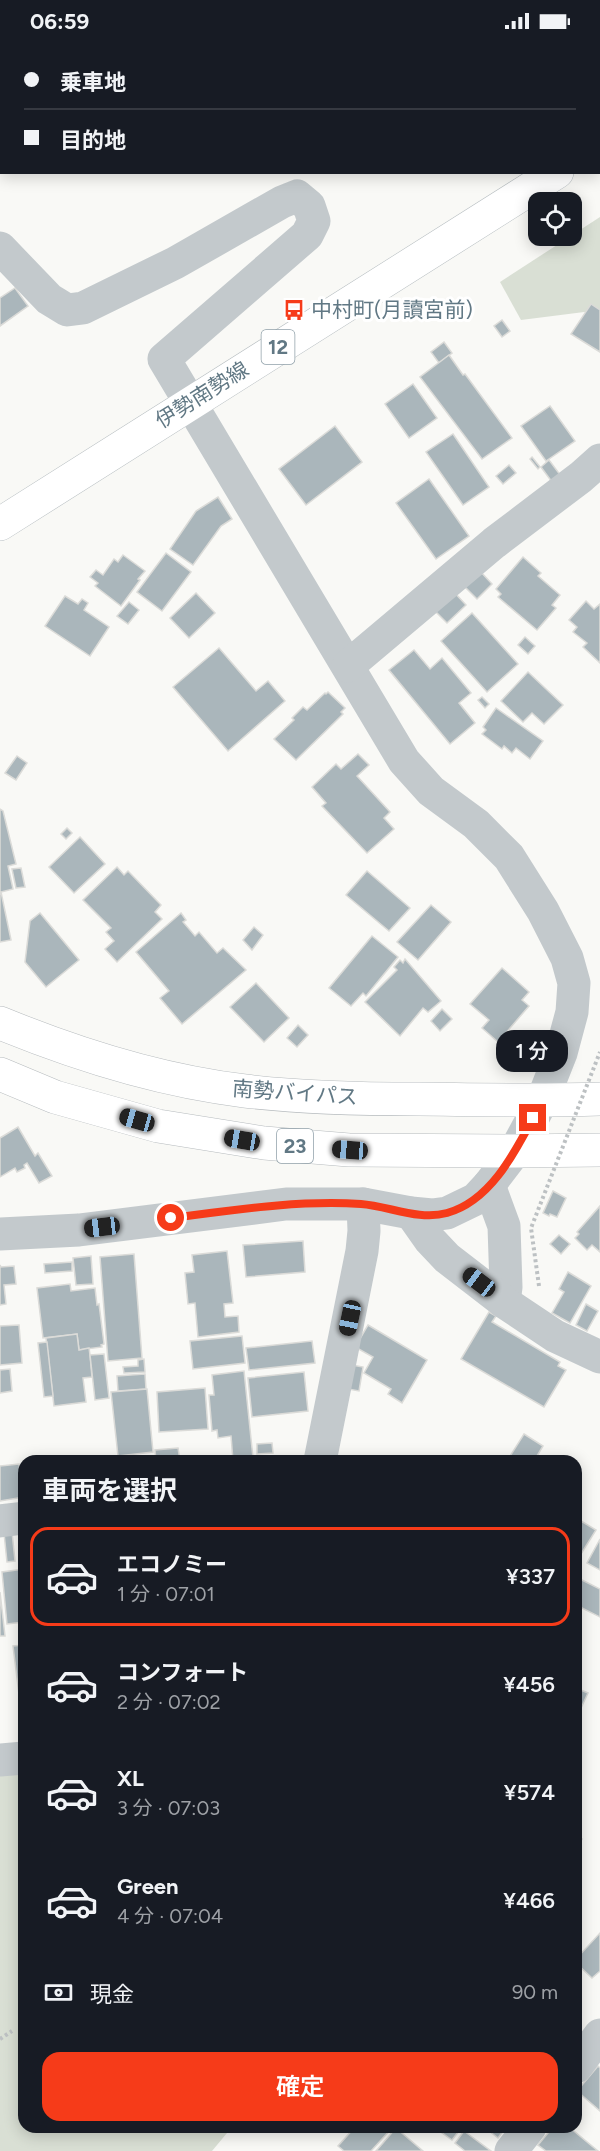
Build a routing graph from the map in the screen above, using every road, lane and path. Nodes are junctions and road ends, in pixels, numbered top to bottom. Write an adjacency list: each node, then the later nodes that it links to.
1 (554, 174): 3 (main road, 伊勢南勢線 / 12)
2 (0, 248): 3 (street)
3 (189, 404): 5 (main road, 伊勢南勢線 / 12); 6 (street)
4 (600, 459): 6 (street)
5 (0, 524)
6 (348, 666): 11 (street)
7 (0, 1023): 11 (main road, 南勢バイパス)
8 (600, 1052): 18 (path, bridge)
9 (0, 1074): 13 (main road, 23)
10 (600, 1099): 11 (main road, 南勢バイパス)
11 (542, 1101): 13 (street)
12 (600, 1150): 13 (main road, 23)
13 (515, 1151): 14 (street)
14 (489, 1185): 16 (street); 19 (street)
15 (363, 1204): 16 (street); 17 (street); 21 (street)
16 (411, 1213): 19 (street)
17 (0, 1234)
18 (539, 1286)
19 (504, 1302): 20 (street)
20 (600, 1357)
21 (321, 1455)
22 (18, 1519): 23 (street)
23 (0, 1521)
24 (18, 1758): 25 (street)
25 (0, 1760)
26 (12, 2031): 28 (path)
27 (600, 2035): 29 (street)
28 (0, 2039)
29 (582, 2059)
30 (526, 2133): 31 (street)
31 (512, 2151)

